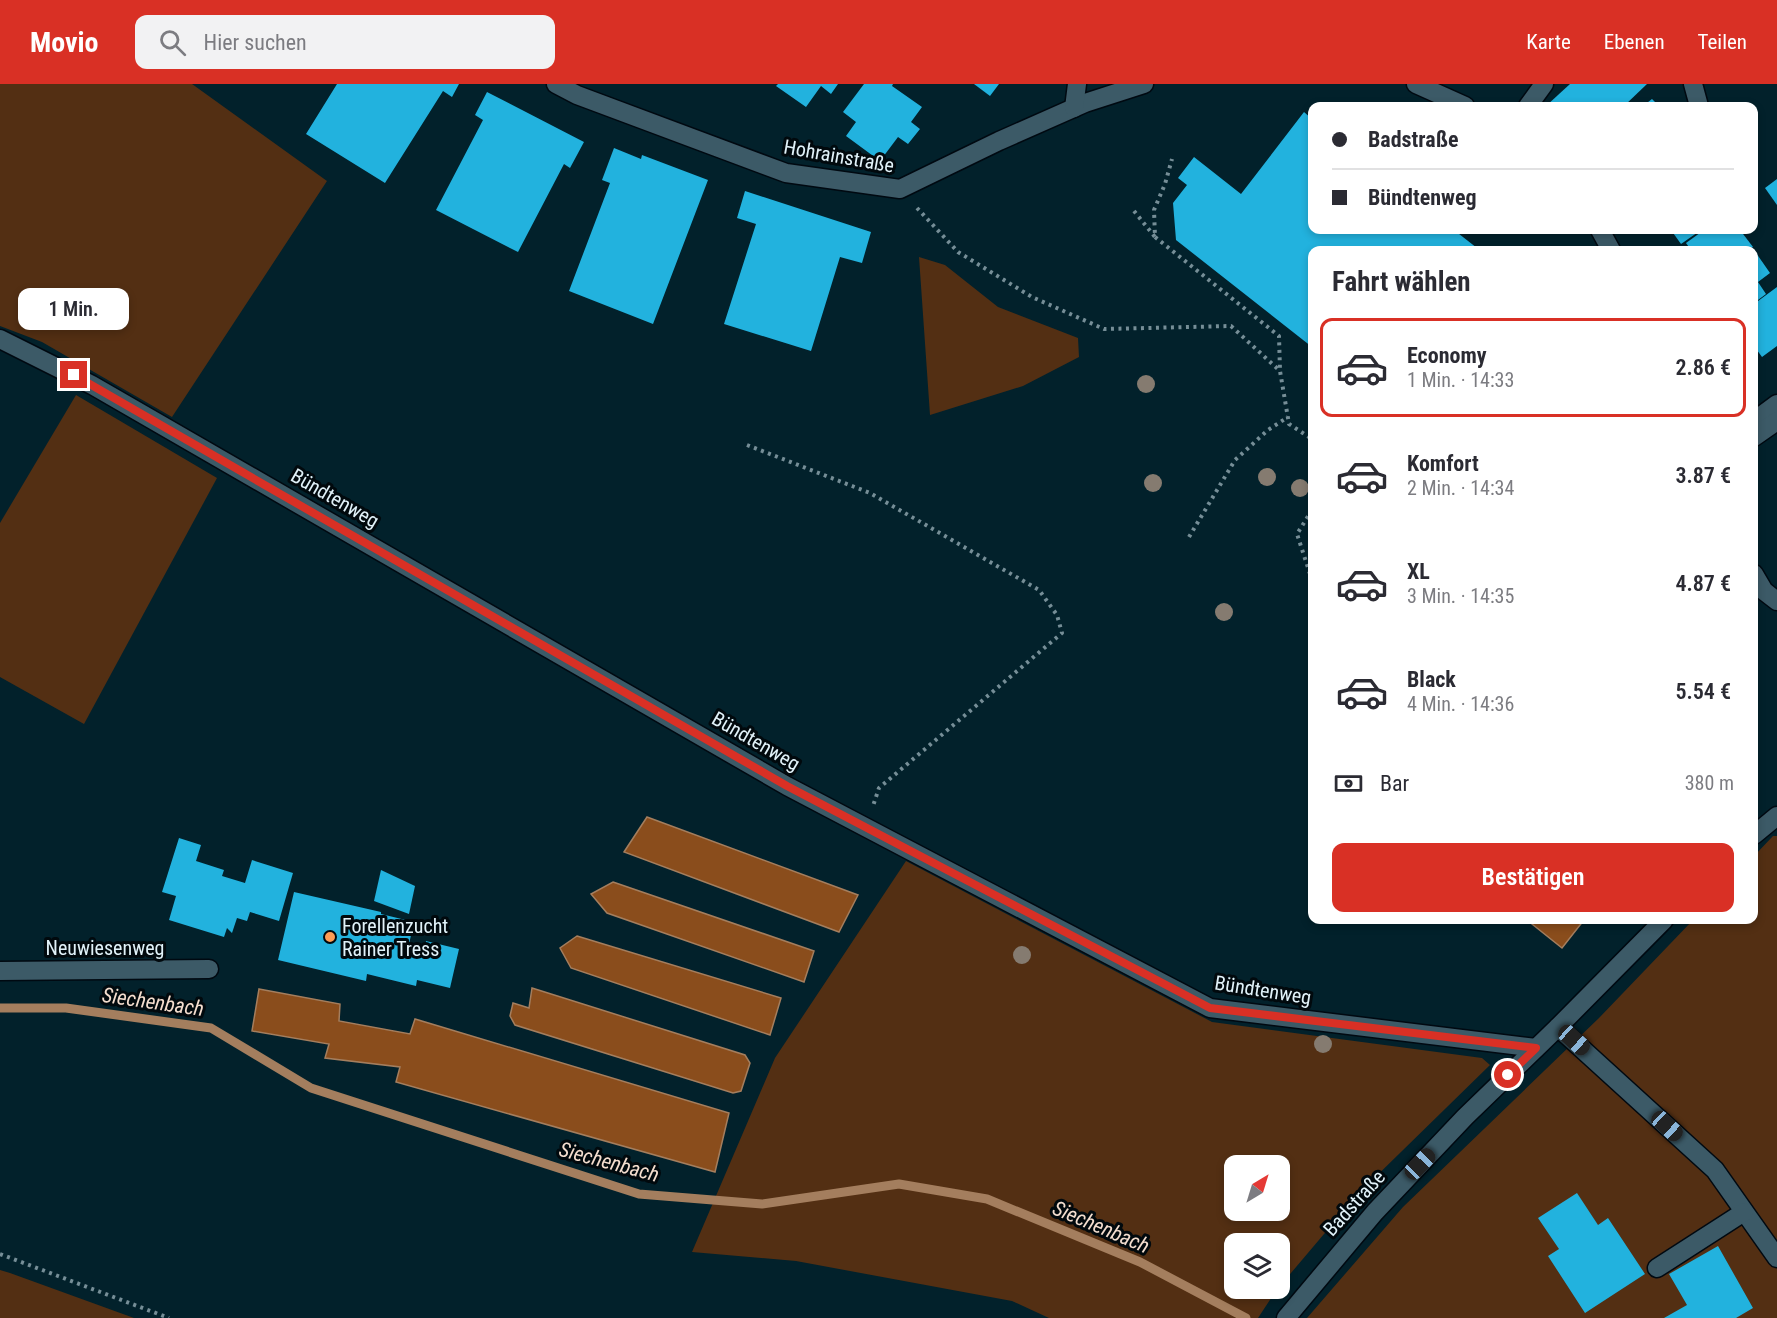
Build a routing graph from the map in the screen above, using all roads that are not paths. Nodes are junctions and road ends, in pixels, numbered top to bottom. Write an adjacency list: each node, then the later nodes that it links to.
1 (556, 84): 7 (street, Hohrainstraße)
2 (1077, 84): 11 (street)
3 (1144, 84): 11 (street, Hohrainstraße)
4 (1416, 84): 8 (street)
5 (1544, 84): 9 (street)
6 (1693, 84): 10 (street)
7 (581, 90): 11 (street, Hohrainstraße)
8 (1456, 102)
9 (1531, 102)
10 (1698, 102)
11 (1074, 108)
12 (0, 339): 25 (street, Bündtenweg)
13 (1777, 404): 14 (street)
14 (1758, 418)
15 (1777, 421): 16 (street)
16 (1758, 435)
17 (1758, 581): 18 (street)
18 (1777, 601)
19 (1777, 816): 20 (street)
20 (1758, 832)
21 (1660, 924): 24 (street, Badstraße)
22 (209, 969): 23 (street, Neuwiesenweg)
23 (0, 971)
24 (1558, 1027): 25 (street, Badstraße); 26 (street)
25 (1536, 1048): 29 (street, Badstraße)
26 (1744, 1212): 27 (street); 28 (street)
27 (1777, 1258)
28 (1657, 1268)
29 (1289, 1314)

